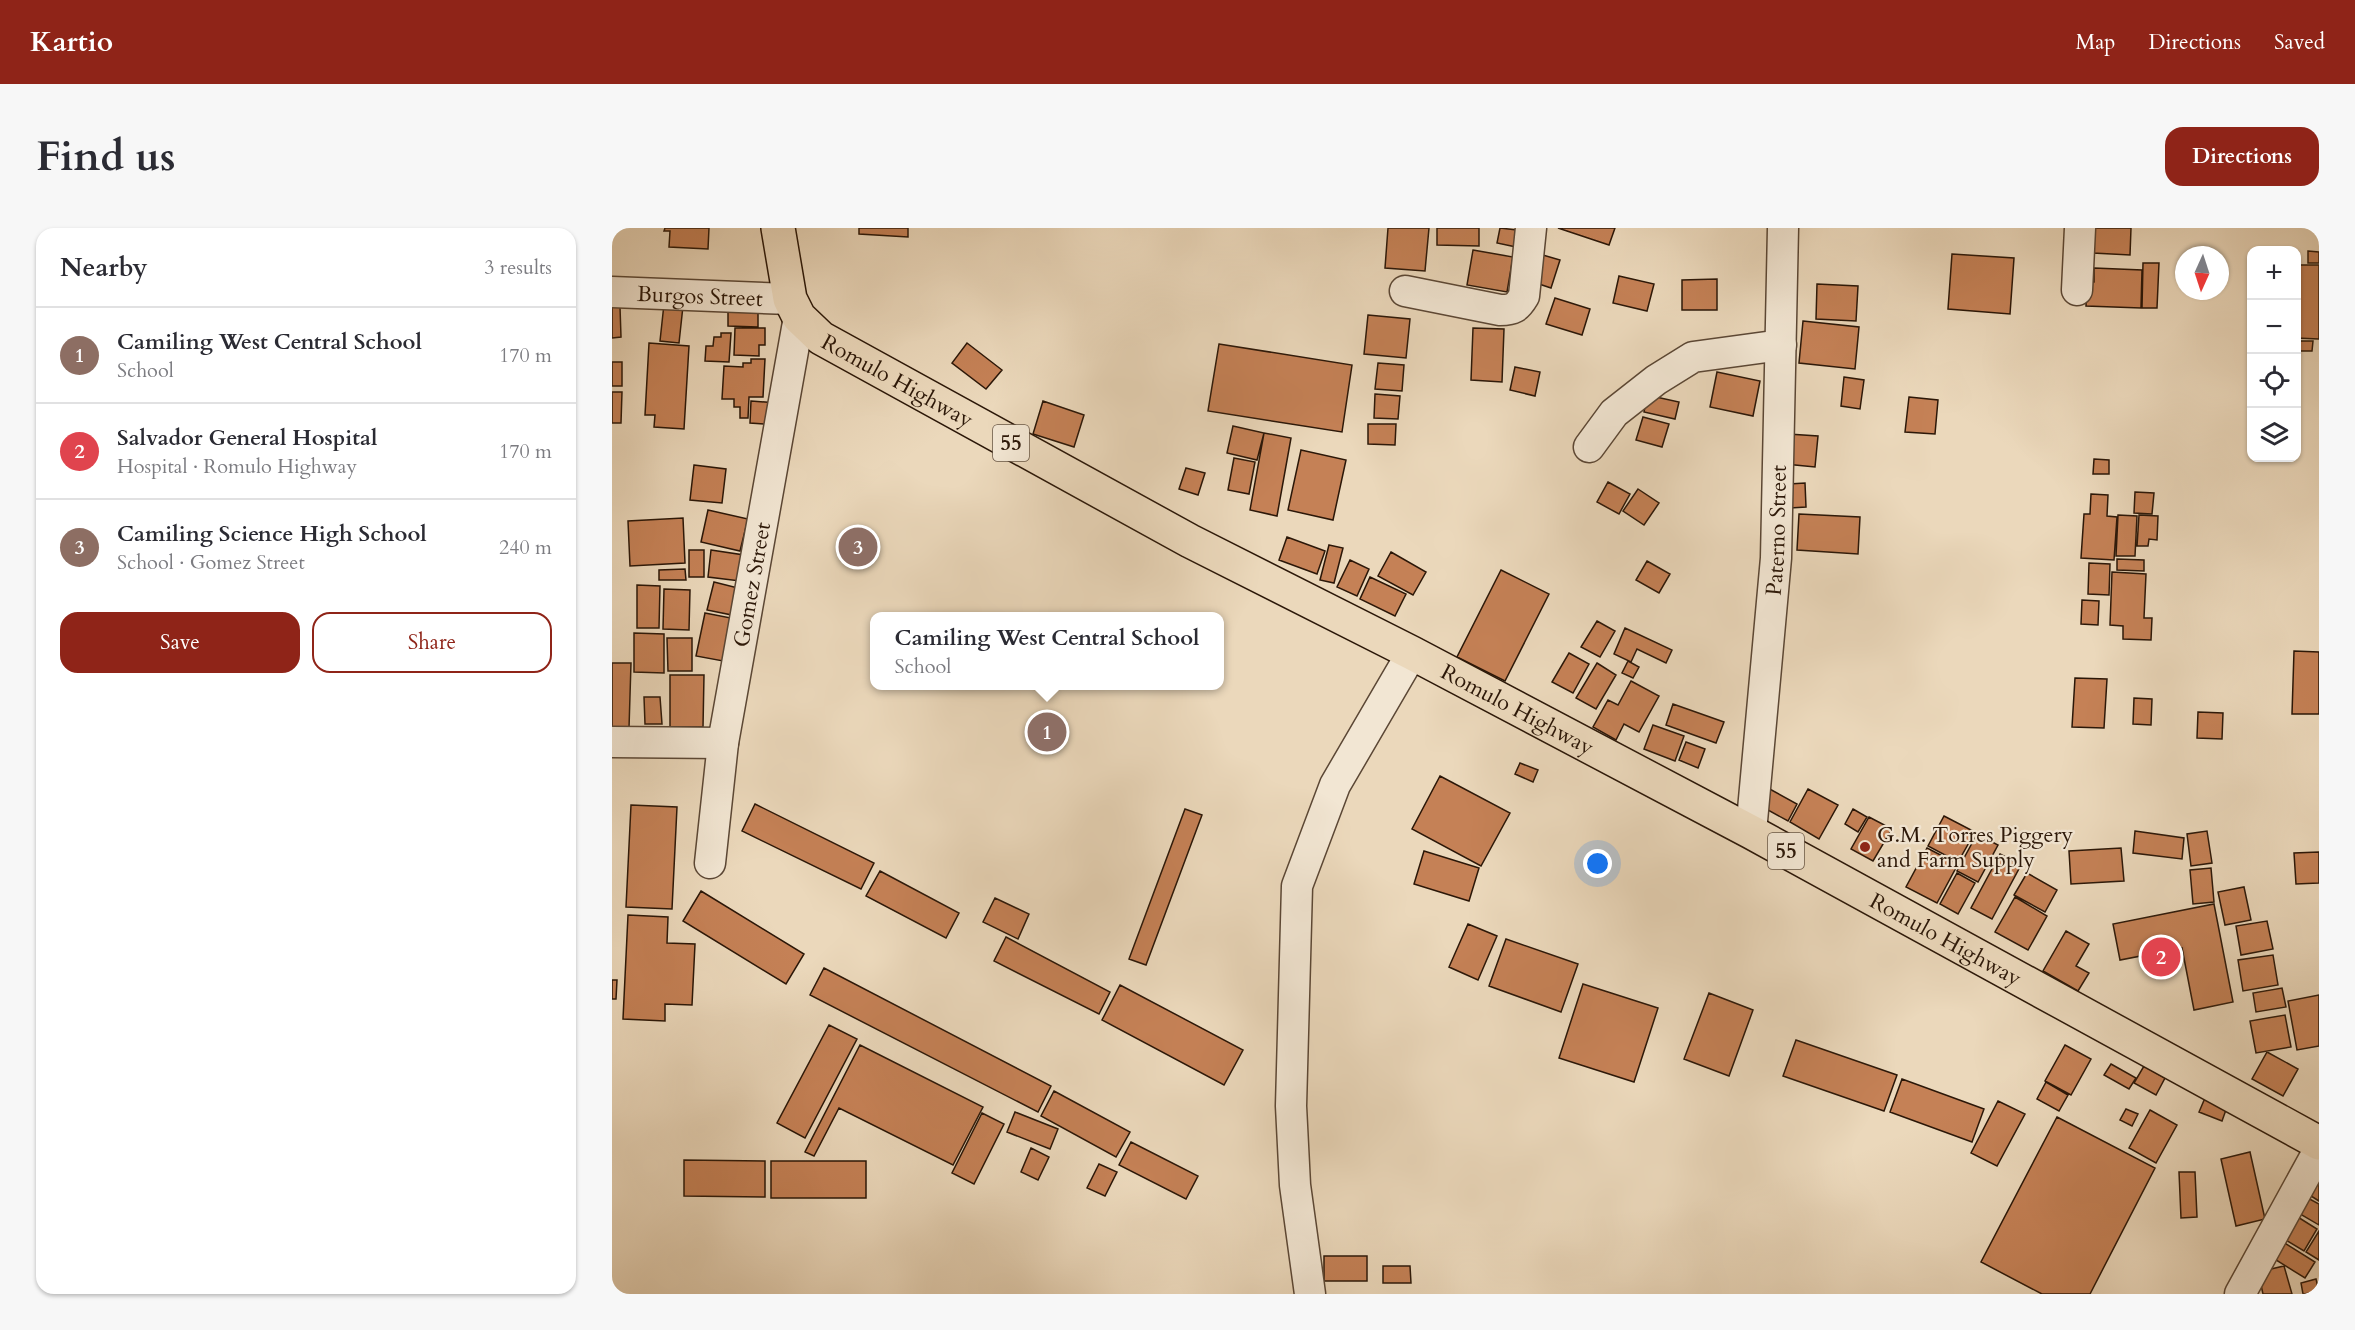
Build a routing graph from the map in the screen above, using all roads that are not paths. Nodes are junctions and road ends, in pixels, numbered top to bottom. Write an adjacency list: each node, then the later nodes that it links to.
1 (778, 228): 8 (highway)
2 (1531, 228): 6 (street)
3 (1784, 228): 9 (street, Paterno Street)
4 (2080, 228): 5 (street)
5 (2077, 290)
6 (1405, 291)
7 (612, 292): 8 (street, Burgos Street)
8 (795, 308): 11 (highway, Romulo Highway / 55); 13 (street, Gomez Street)
9 (1781, 345): 10 (street); 14 (street, Paterno Street)
10 (1589, 447)
11 (1412, 653): 14 (highway, Romulo Highway / 55); 18 (street)
12 (612, 742): 13 (street)
13 (723, 743): 15 (street, Gomez Street)
14 (1751, 832): 16 (highway, Romulo Highway / 55)
15 (710, 863)
16 (2319, 1143)
17 (2319, 1150): 19 (street)
18 (1310, 1294)
19 (2240, 1294)

